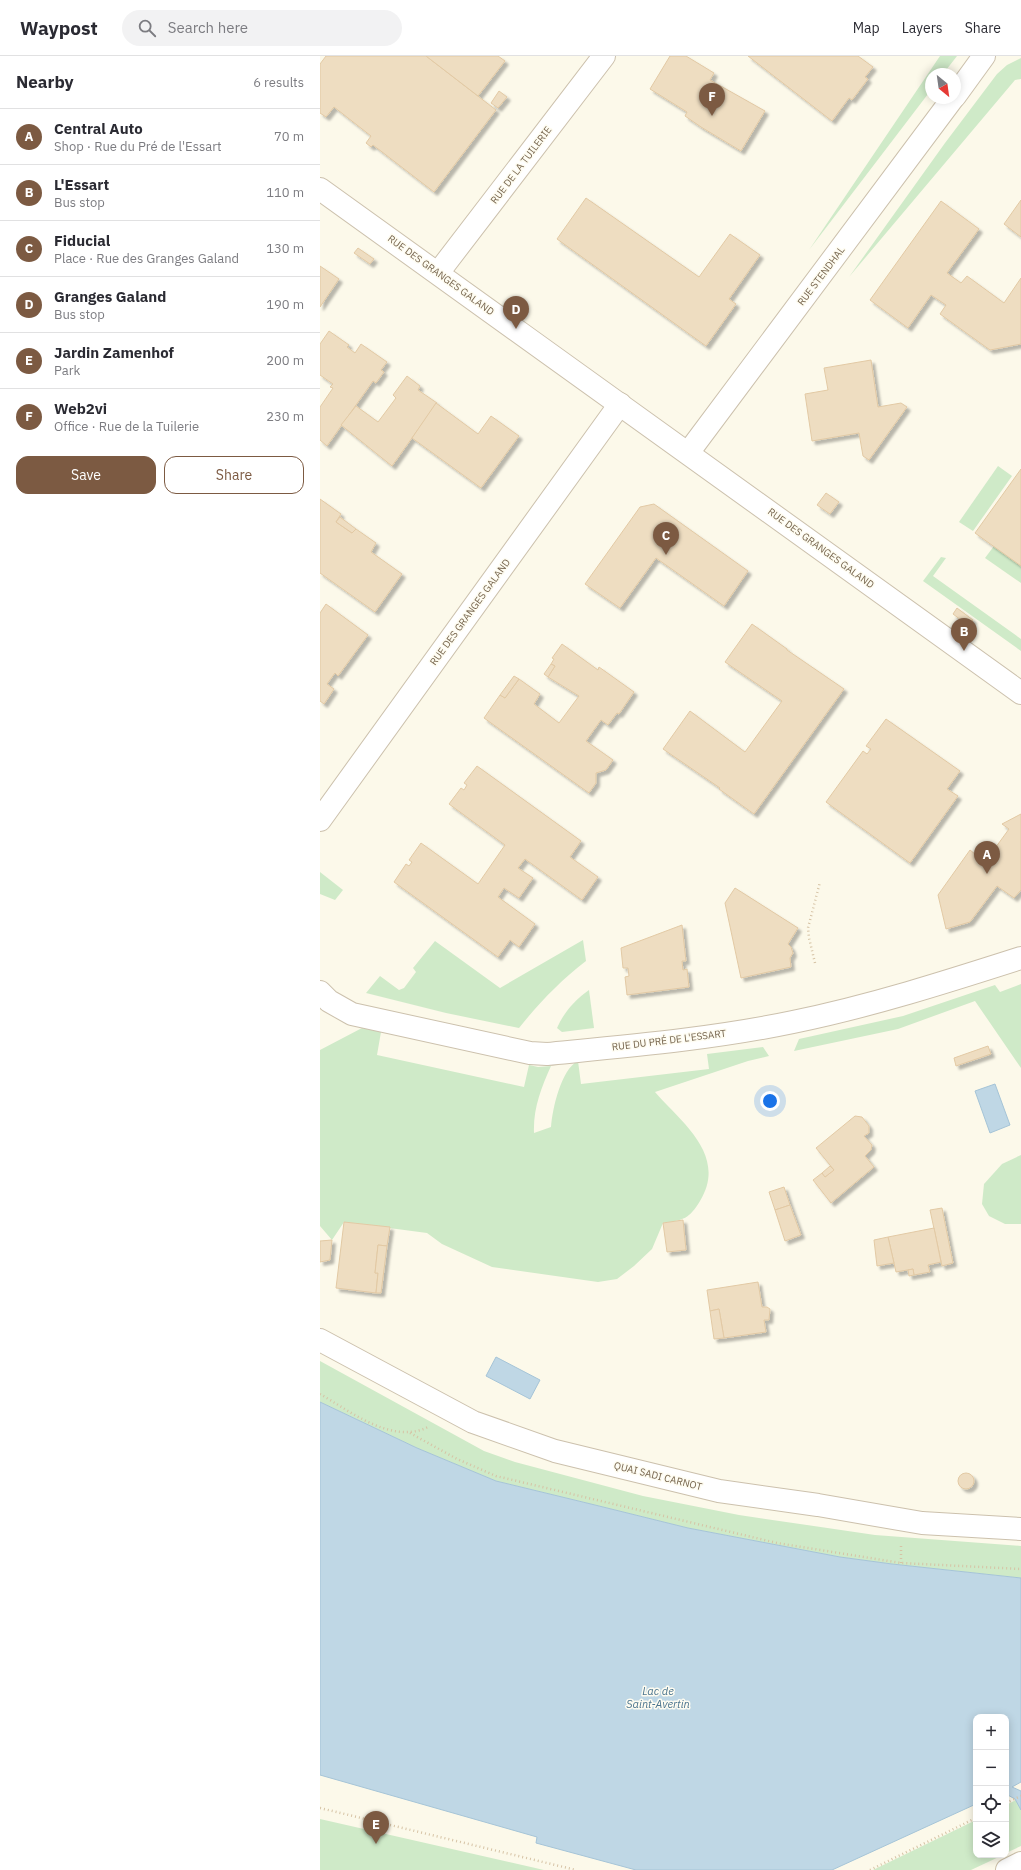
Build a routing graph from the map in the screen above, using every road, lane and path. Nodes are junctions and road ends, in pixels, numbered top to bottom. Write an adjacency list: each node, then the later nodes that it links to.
1 (604, 56): 6 (street, RUE DE LA TUILERIE)
2 (984, 56): 3 (street, RUE STENDHAL)
3 (961, 87)
4 (949, 104): 8 (street, RUE STENDHAL)
5 (320, 189): 6 (street, RUE DES GRANGES GALAND)
6 (438, 273): 7 (street, RUE DES GRANGES GALAND)
7 (620, 404): 8 (street, RUE DES GRANGES GALAND); 10 (street, RUE DES GRANGES GALAND)
8 (688, 453): 9 (street, RUE DES GRANGES GALAND)
9 (1021, 693)
10 (320, 820)
11 (820, 882): 13 (path)
12 (1021, 958): 14 (street, RUE DU PRÉ DE L'ESSART)
13 (815, 963)
14 (320, 992)
15 (320, 1340): 17 (street, QUAI SADI CARNOT)
16 (320, 1394): 18 (path)
17 (1021, 1529)
18 (1021, 1569)
19 (1021, 1796): 20 (path)
20 (1009, 1802)
21 (320, 1808): 24 (path)
22 (973, 1819): 25 (path)
23 (1021, 1864): 26 (street)
24 (576, 1870)
25 (870, 1870)
26 (1007, 1870)

